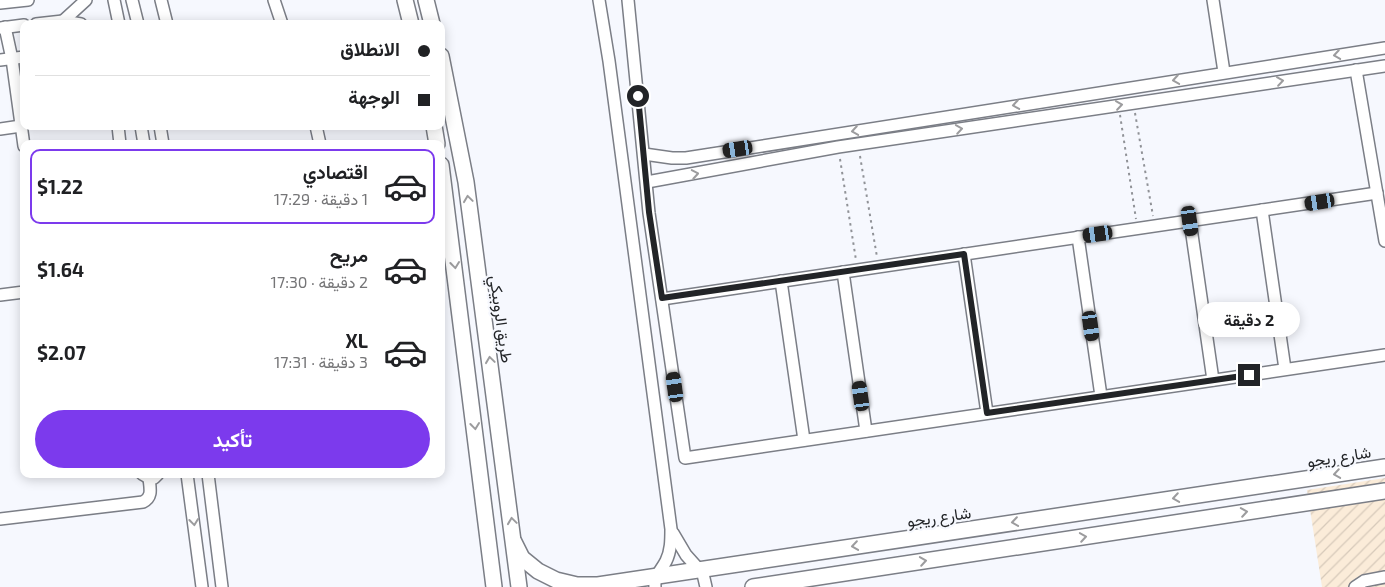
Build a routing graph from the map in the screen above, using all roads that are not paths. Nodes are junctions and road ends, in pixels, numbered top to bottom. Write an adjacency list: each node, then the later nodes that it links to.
1 (22, 0): 12 (street)
2 (86, 0): 13 (street)
3 (114, 0): 14 (street)
4 (132, 0): 15 (street)
5 (161, 0): 16 (street)
6 (274, 0): 17 (street)
7 (405, 0): 18 (main road)
8 (426, 0): 19 (main road)
9 (598, 0): 63 (street)
10 (628, 0): 34 (street)
11 (1213, 0): 27 (street)
12 (0, 3)
13 (63, 20)
14 (118, 20)
15 (137, 20)
16 (166, 20)
17 (281, 20)
18 (410, 20)
19 (431, 20)
20 (20, 26): 21 (street)
21 (2, 28): 24 (street)
22 (1380, 48): 25 (street); 27 (street, one-way to 27)
23 (20, 57): 24 (street)
24 (6, 59): 30 (street)
25 (1381, 66): 26 (street)
26 (1356, 70): 33 (street, one-way to 26); 36 (street)
27 (1224, 72): 29 (street, one-way to 29)
28 (445, 76): 64 (main road, طريق الروبيكي, one-way to 28)
29 (927, 119): 33 (street); 34 (street, one-way to 34)
30 (20, 122)
31 (20, 126): 32 (street)
32 (0, 129)
33 (930, 133): 35 (street, one-way to 33)
34 (644, 154): 35 (street)
35 (647, 182): 47 (street)
36 (1377, 193): 38 (street); 41 (street)
37 (445, 197): 70 (main road, one-way to 70)
38 (1262, 210): 39 (street); 49 (street)
39 (1190, 221): 40 (street); 50 (street)
40 (1078, 237): 42 (street); 51 (street)
41 (1385, 241)
42 (964, 254): 43 (street); 52 (street)
43 (842, 272): 44 (street); 53 (street)
44 (781, 281): 47 (street); 54 (street)
45 (20, 292): 46 (street)
46 (0, 295)
47 (662, 298): 54 (street)
48 (1385, 355): 49 (street)
49 (1285, 369): 50 (street)
50 (1213, 380): 51 (street)
51 (1102, 396): 52 (street)
52 (987, 413): 53 (street)
53 (866, 431): 54 (street)
54 (804, 440)
55 (1385, 467): 59 (main road, شارع ريجو, one-way to 59)
56 (150, 478): 62 (street)
57 (188, 478): 68 (street, one-way to 68)
58 (208, 478): 69 (street)
59 (1269, 484): 61 (main road); 65 (main road, شارع ريجو, one-way to 65)
60 (1385, 491): 61 (main road)
61 (1272, 508): 73 (main road, one-way to 61)
62 (0, 519)
63 (671, 529): 65 (street); 67 (street)
64 (514, 542): 67 (main road, شارع ريجو); 71 (main road, طريق الروبيكي)
65 (700, 569): 67 (main road, شارع ريجو); 72 (street)
66 (1385, 577): 74 (street)
67 (656, 582)
68 (202, 587)
69 (222, 587)
70 (494, 587)
71 (519, 587)
72 (706, 587)
73 (754, 587)
74 (1355, 587)

